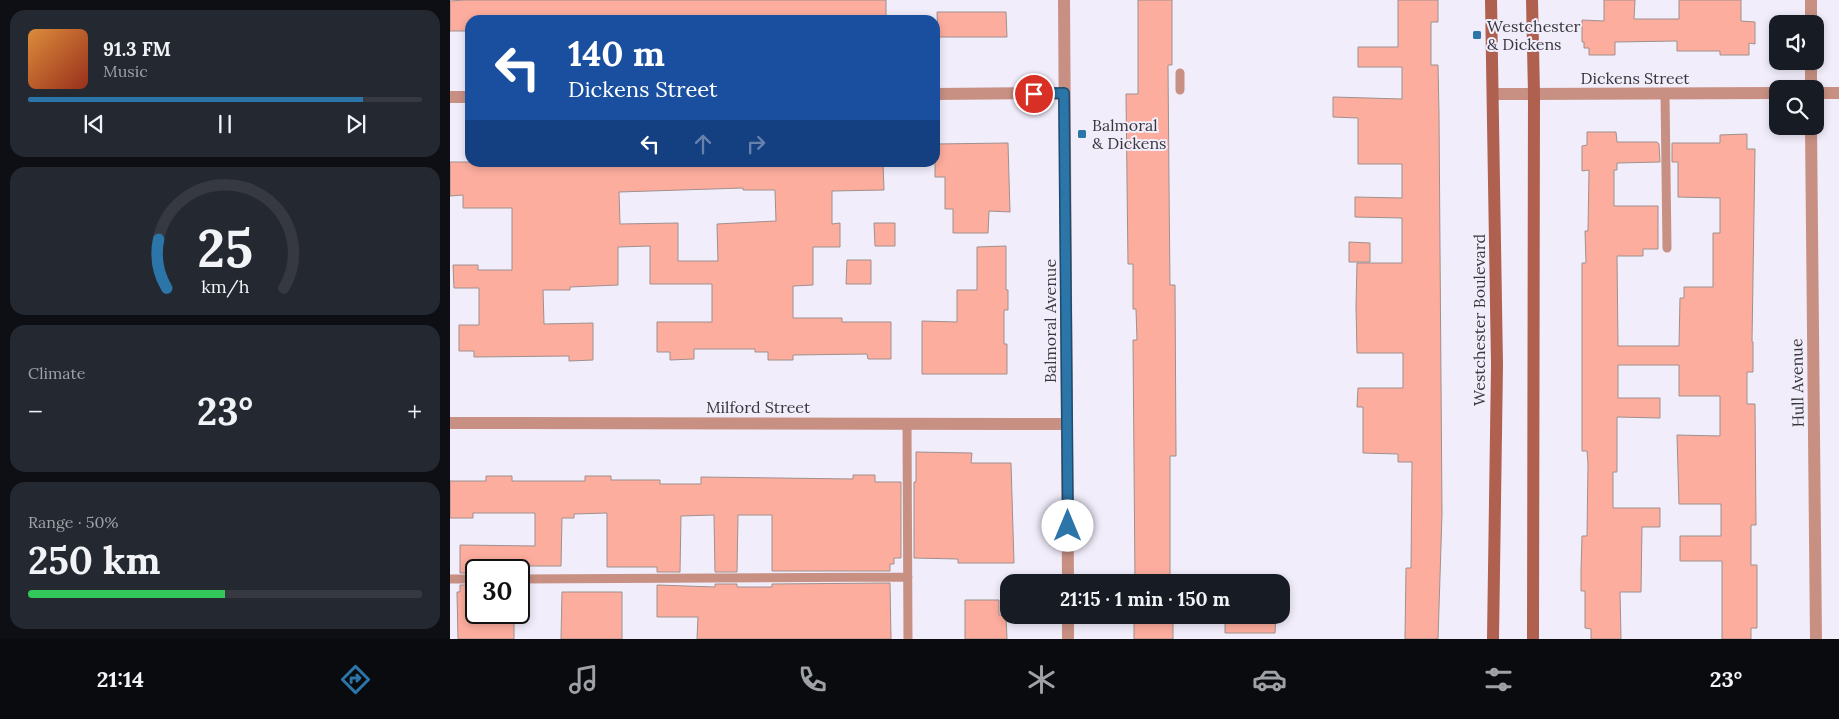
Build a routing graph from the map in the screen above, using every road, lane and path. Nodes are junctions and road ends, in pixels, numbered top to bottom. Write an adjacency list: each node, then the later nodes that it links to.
1 (1064, 0): 8 (street, Balmoral Avenue)
2 (1492, 0): 13 (street, Westchester Boulevard)
3 (1532, 0): 14 (street)
4 (1811, 0): 5 (street)
5 (1811, 15)
6 (1180, 73): 7 (lane)
7 (1180, 90)
8 (1064, 93): 12 (street); 22 (street, Balmoral Avenue)
9 (1769, 93): 15 (street, Dickens Street)
10 (1824, 93): 11 (street)
11 (1839, 93)
12 (940, 94)
13 (1493, 94): 14 (street, Dickens Street); 31 (street, Westchester Boulevard)
14 (1534, 94): 15 (street, Dickens Street); 32 (street)
15 (1665, 94): 19 (lane)
16 (450, 97): 17 (street)
17 (465, 97)
18 (1811, 135): 33 (street, Hull Avenue)
19 (1667, 248)
20 (450, 423): 21 (street, Milford Street)
21 (907, 424): 22 (street, Milford Street); 24 (lane)
22 (1067, 424): 23 (street, Balmoral Avenue)
23 (1068, 574)
24 (908, 577): 27 (lane); 29 (lane)
25 (450, 579): 26 (lane)
26 (465, 579)
27 (530, 579)
28 (1068, 624): 30 (street)
29 (908, 639)
30 (1068, 639)
31 (1493, 639)
32 (1533, 639)
33 (1816, 639)

